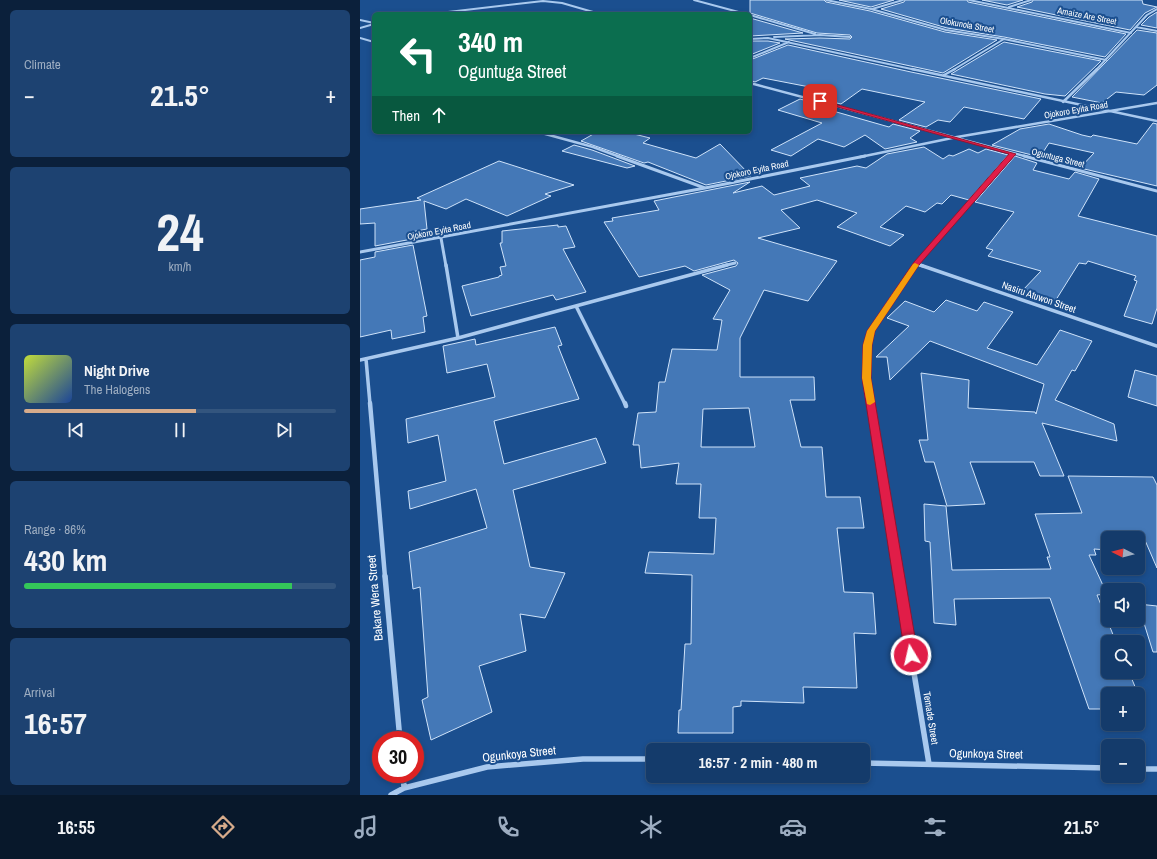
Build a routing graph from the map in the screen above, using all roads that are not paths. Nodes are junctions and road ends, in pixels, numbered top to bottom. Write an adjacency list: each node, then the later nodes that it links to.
1 (557, 0): 7 (street)
2 (694, 0): 13 (street)
3 (826, 0): 9 (street, Olokunola Street)
4 (903, 0): 9 (street)
5 (969, 0): 8 (street, Amaize Are Street)
6 (1031, 0): 8 (street)
7 (553, 2): 11 (street); 12 (street)
8 (1007, 7): 21 (street, Amaize Are Street)
9 (871, 9): 27 (street, Olokunola Street)
10 (1157, 9): 18 (street)
11 (452, 12)
12 (592, 12)
13 (739, 12)
14 (752, 16): 22 (street)
15 (360, 20): 16 (street)
16 (372, 23)
17 (372, 24): 19 (street)
18 (1136, 27): 20 (street); 21 (street)
19 (360, 28)
20 (1157, 31)
21 (1131, 32): 31 (street)
22 (820, 35): 23 (street); 25 (street)
23 (850, 37)
24 (360, 38): 28 (street)
25 (768, 38): 26 (street); 29 (street)
26 (752, 39)
27 (1004, 39): 31 (street, Olokunola Street); 32 (street)
28 (372, 41)
29 (789, 42): 30 (street); 32 (street)
30 (752, 57)
31 (1106, 60): 34 (street)
32 (944, 74): 34 (street)
33 (752, 83): 39 (street, Oguntuga Street)
34 (1063, 102): 36 (street)
35 (1157, 103): 36 (street, Ojokoro Eyita Road)
36 (1112, 111): 37 (street); 39 (street, Ojokoro Eyita Road)
37 (1157, 121)
38 (545, 134): 41 (street)
39 (957, 137): 40 (street, Oguntuga Street); 41 (street, Ojokoro Eyita Road)
40 (1013, 154): 42 (street, Oguntuga Street); 46 (street, Temade Street)
41 (705, 188): 43 (street, Ojokoro Eyita Road)
42 (1157, 191)
43 (440, 238): 44 (street, Ojokoro Eyita Road); 48 (street)
44 (360, 252)
45 (735, 263): 47 (street)
46 (916, 264): 49 (street, Nasiru Atuwon Street); 56 (street, Temade Street)
47 (576, 306): 48 (street); 52 (street)
48 (458, 338): 50 (street)
49 (1157, 346)
50 (366, 359): 51 (street); 53 (street, Bakare Wera Street)
51 (360, 360)
52 (626, 406)
53 (399, 731)
54 (646, 760): 61 (street, Ogunkoya Street)
55 (870, 763): 56 (street, Ogunkoya Street)
56 (929, 764): 57 (street, Ogunkoya Street)
57 (1101, 768)
58 (1145, 769): 59 (street)
59 (1157, 769)
60 (404, 783): 61 (street)
61 (404, 788): 62 (street, Ogunkoya Street)
62 (391, 795)

